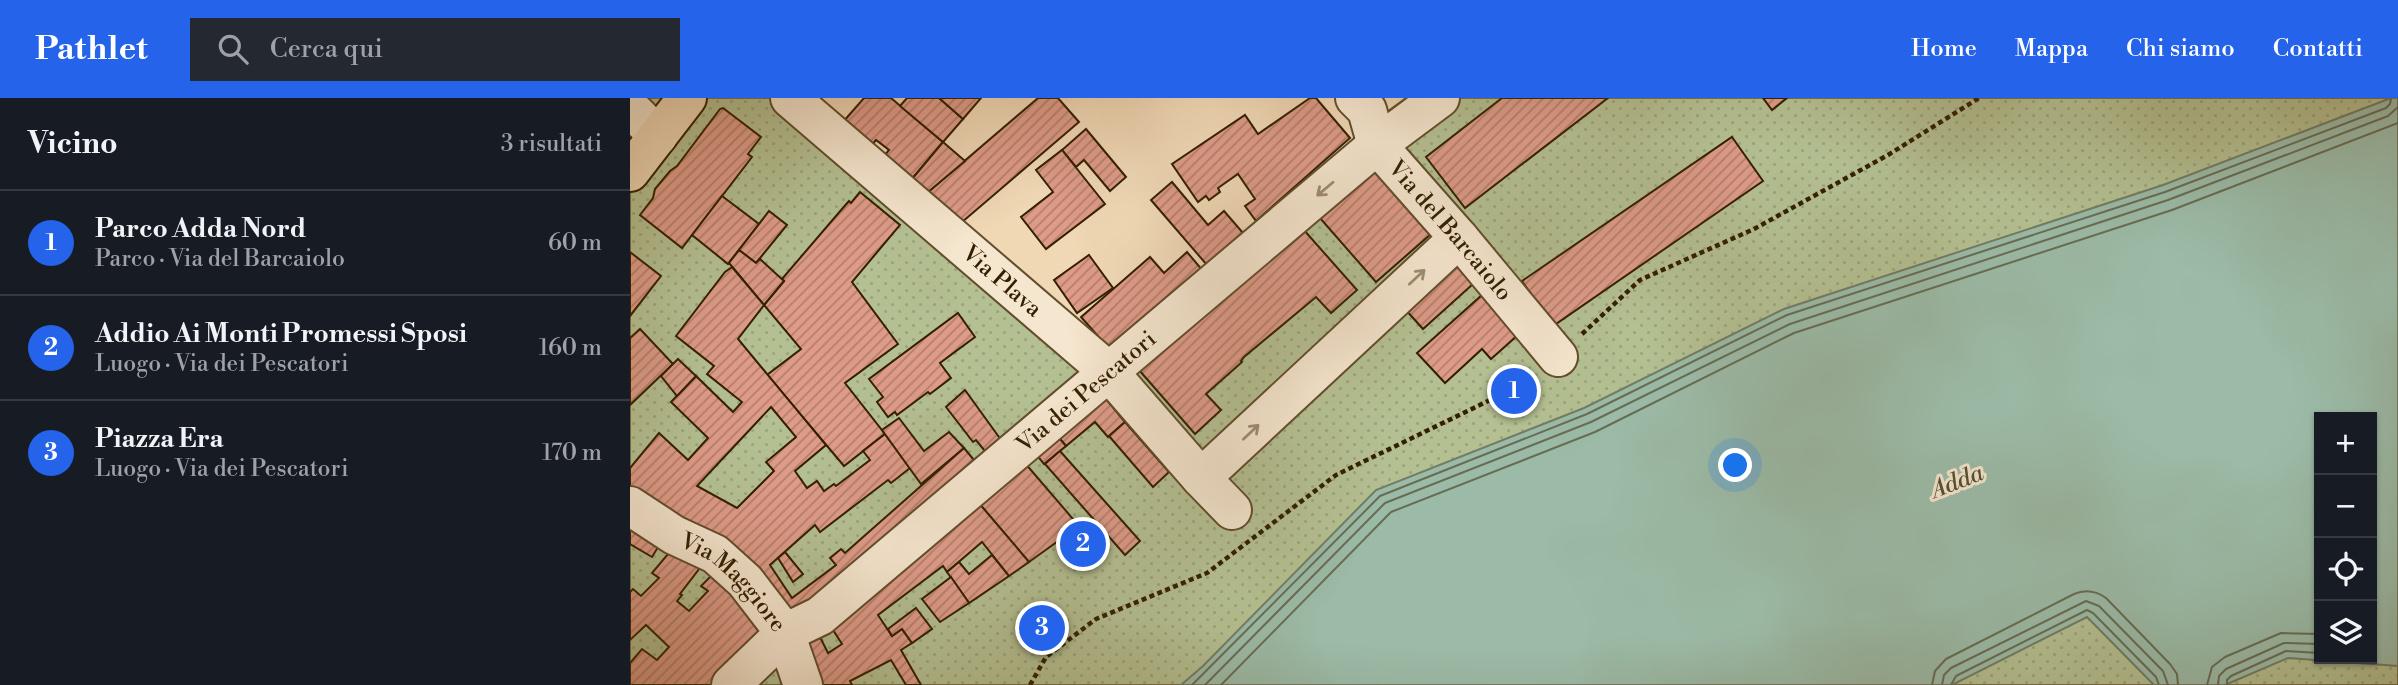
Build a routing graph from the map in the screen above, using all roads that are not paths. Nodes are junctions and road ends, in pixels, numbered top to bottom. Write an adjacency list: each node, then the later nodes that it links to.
1 (687, 98): 6 (main road)
2 (790, 98): 11 (street, Via Plava)
3 (1354, 98): 7 (street, Via del Barcaiolo)
4 (1440, 98): 7 (street, Via dei Pescatori)
5 (630, 108): 6 (street)
6 (658, 136): 8 (main road)
7 (1377, 145): 9 (street, Via del Barcaiolo); 11 (street, Via dei Pescatori, one-way to 11)
8 (630, 172)
9 (1459, 238): 10 (street, Via del Barcaiolo); 12 (street, one-way to 9)
10 (1558, 357)
11 (1108, 371): 12 (street, Via Plava); 15 (street, Via dei Pescatori)
12 (1201, 478): 14 (street, Via Plava)
13 (630, 506): 15 (street, Via Maggiore)
14 (1232, 510)
15 (785, 633): 16 (street, Via dei Pescatori); 17 (street, Via Maggiore)
16 (731, 685)
17 (803, 685)

